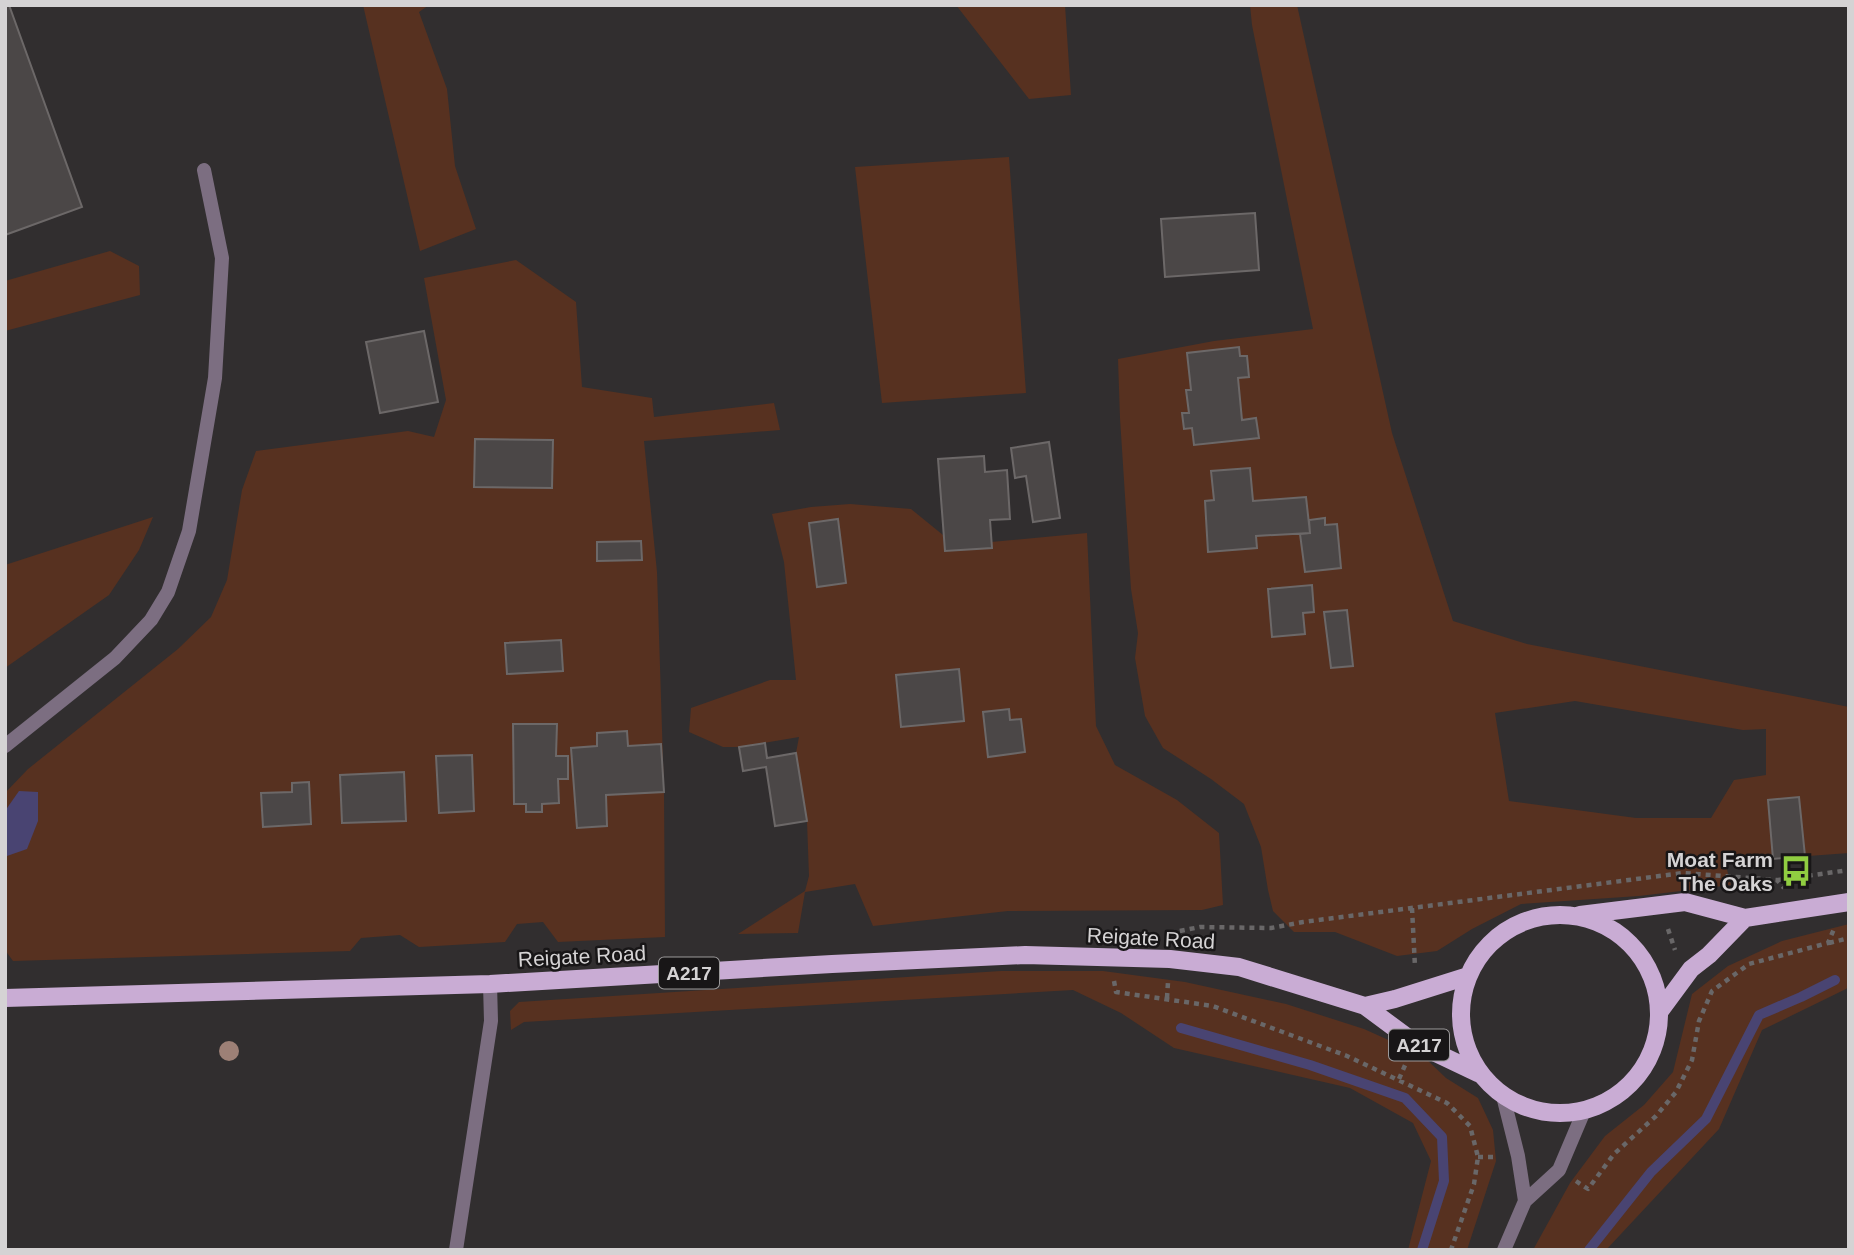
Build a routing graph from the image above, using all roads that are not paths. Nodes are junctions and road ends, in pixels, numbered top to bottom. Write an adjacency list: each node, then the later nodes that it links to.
1 (204, 170): 2 (street)
2 (5, 746)
3 (1847, 902): 5 (main road)
4 (1578, 915): 5 (main road); 6 (main road); 10 (main road)
5 (1745, 918): 10 (main road)
6 (1468, 976): 9 (main road, A217); 11 (main road)
7 (490, 984): 8 (main road, Reigate Road / A217); 9 (main road, Reigate Road / A217); 15 (street)
8 (5, 998)
9 (1366, 1006): 11 (main road, Reigate Road / A217)
10 (1660, 1011): 13 (main road)
11 (1478, 1073): 12 (main road)
12 (1503, 1096): 13 (main road); 14 (street)
13 (1584, 1111): 14 (street)
14 (1525, 1201): 16 (street)
15 (456, 1250)
16 (1503, 1250)

